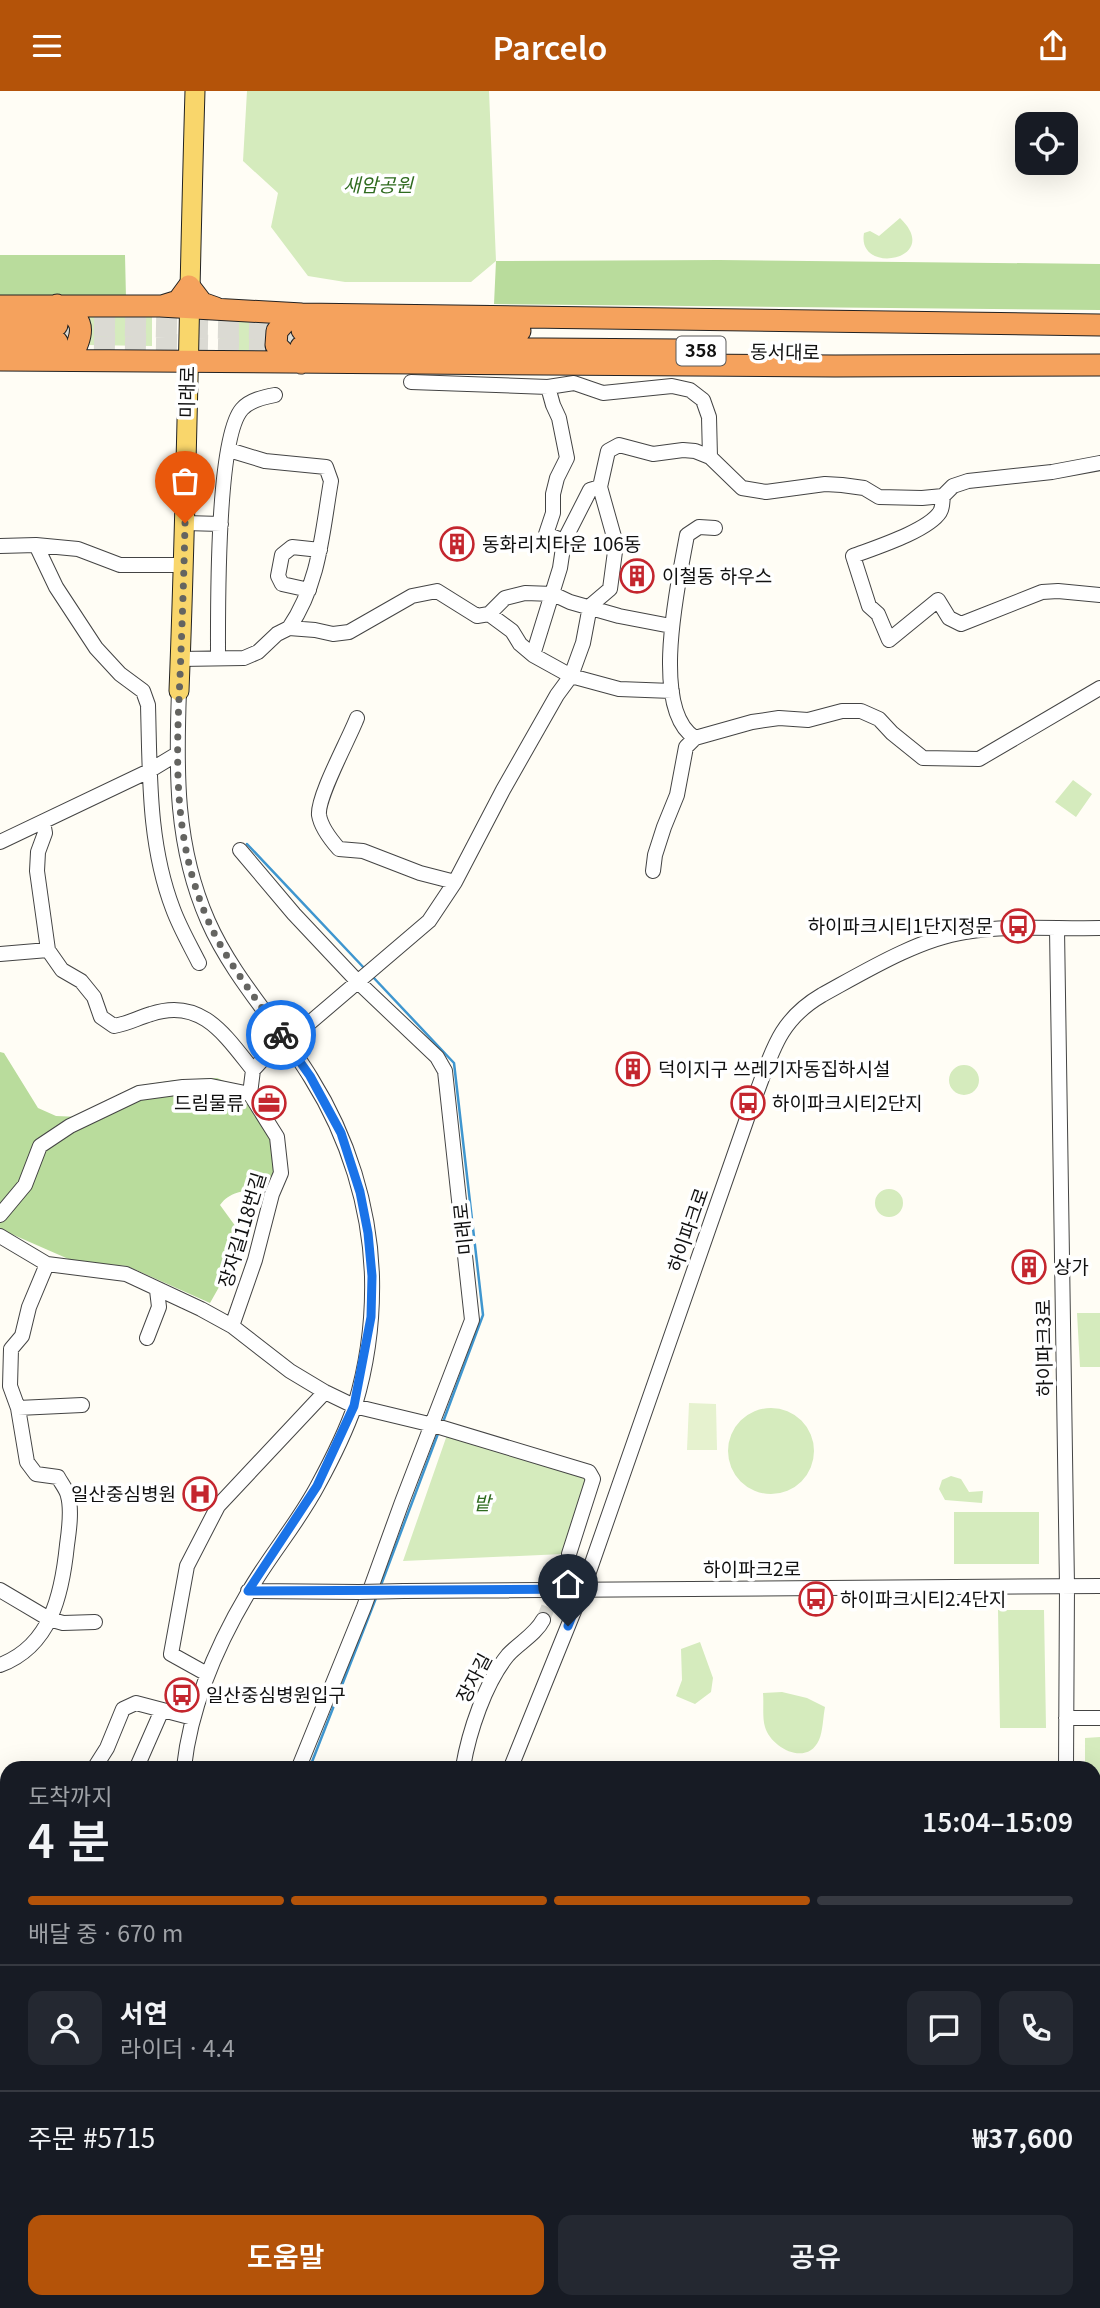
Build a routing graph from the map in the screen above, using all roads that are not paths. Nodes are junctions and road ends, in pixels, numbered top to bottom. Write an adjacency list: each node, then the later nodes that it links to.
1 (195, 91): 2 (main road, 미래로)
2 (189, 286): 4 (highway); 5 (main road, 미래로); 6 (highway)
3 (0, 306): 9 (highway)
4 (160, 306): 5 (highway); 9 (highway)
5 (189, 308): 6 (highway); 13 (main road, 미래로)
6 (221, 309): 10 (highway)
7 (0, 325): 9 (highway)
8 (1100, 326): 10 (highway)
9 (57, 333): 11 (highway); 12 (highway); 13 (highway)
10 (301, 339): 13 (highway); 14 (highway)
11 (0, 342)
12 (0, 360)
13 (188, 360): 23 (main road, 미래로)
14 (1100, 364)
15 (411, 381): 16 (street)
16 (548, 387): 19 (street); 26 (street)
17 (275, 395): 18 (street)
18 (229, 450): 24 (street); 29 (street)
19 (710, 457): 21 (street); 22 (street)
20 (1100, 463): 22 (street)
21 (600, 487): 26 (street); 34 (street)
22 (943, 496): 33 (street)
23 (185, 523): 24 (street); 30 (main road, 미래로)
24 (221, 524): 39 (street)
25 (715, 528): 36 (street)
26 (564, 541): 32 (street)
27 (36, 545): 28 (street); 30 (street); 48 (street)
28 (0, 546)
29 (320, 550): 31 (street); 31 (street)
30 (184, 565): 40 (main road, 미래로)
31 (309, 590): 37 (street)
32 (553, 594): 34 (street); 35 (street); 38 (street)
33 (1100, 595)
34 (590, 607): 36 (street); 41 (street)
35 (489, 614): 37 (street); 38 (street)
36 (671, 626): 44 (street)
37 (289, 628): 39 (street)
38 (533, 655): 41 (street)
39 (218, 658): 40 (street)
40 (180, 659): 43 (main road, 미래로)
41 (571, 675): 44 (street); 53 (street)
42 (1100, 688): 46 (street)
43 (179, 691): 47 (street, 미래로)
44 (672, 691): 46 (street)
45 (357, 718): 53 (street)
46 (695, 737): 52 (street)
47 (177, 754): 48 (street); 60 (street, 미래로)
48 (149, 771): 49 (street); 58 (street)
49 (43, 822): 50 (street); 56 (street)
50 (0, 842)
51 (240, 850): 59 (street, 미래로)
52 (653, 871)
53 (455, 882): 59 (street)
54 (1100, 928): 55 (street, 하이파크로)
55 (1057, 929): 75 (street, 하이파크3로); 77 (street, 하이파크로)
56 (48, 950): 57 (street); 61 (street)
57 (0, 954)
58 (199, 963)
59 (366, 976): 60 (street); 73 (street, 미래로)
60 (286, 1043): 61 (street); 71 (street, 미래로)
61 (253, 1070): 62 (street)
62 (250, 1094): 63 (street); 67 (street, 장자길118번길)
63 (0, 1215)
64 (0, 1236): 65 (street, 장자길118번길)
65 (47, 1263): 66 (street, 장자길118번길); 72 (street)
66 (157, 1290): 67 (street, 장자길118번길); 68 (street)
67 (232, 1326): 69 (street, 장자길118번길)
68 (147, 1338)
69 (325, 1392): 71 (street, 장자길118번길); 84 (street)
70 (82, 1405): 72 (street)
71 (354, 1406): 73 (street); 79 (street, 미래로)
72 (18, 1408): 80 (street)
73 (434, 1426): 74 (street); 92 (street, 미래로)
74 (569, 1555)
75 (1067, 1586): 76 (street, 하이파크2로); 77 (street, 하이파크2로); 86 (street, 하이파크3로)
76 (1100, 1586)
77 (583, 1589): 79 (street, 하이파크2로, bridge); 94 (street, 하이파크로)
78 (0, 1590): 80 (street)
79 (248, 1591): 84 (street, 미래로)
80 (48, 1619): 82 (street); 83 (street)
81 (543, 1620): 93 (street, 장자길)
82 (95, 1622)
83 (0, 1665)
84 (208, 1674): 88 (street, 미래로)
85 (162, 1710): 88 (street); 89 (street); 90 (street)
86 (1066, 1718): 87 (street); 95 (street, 하이파크3로)
87 (1100, 1718)
88 (193, 1719): 91 (street, 미래로)
89 (99, 1761)
90 (139, 1761)
91 (185, 1761)
92 (301, 1761)
93 (464, 1761)
94 (514, 1761)
95 (1066, 1761)

